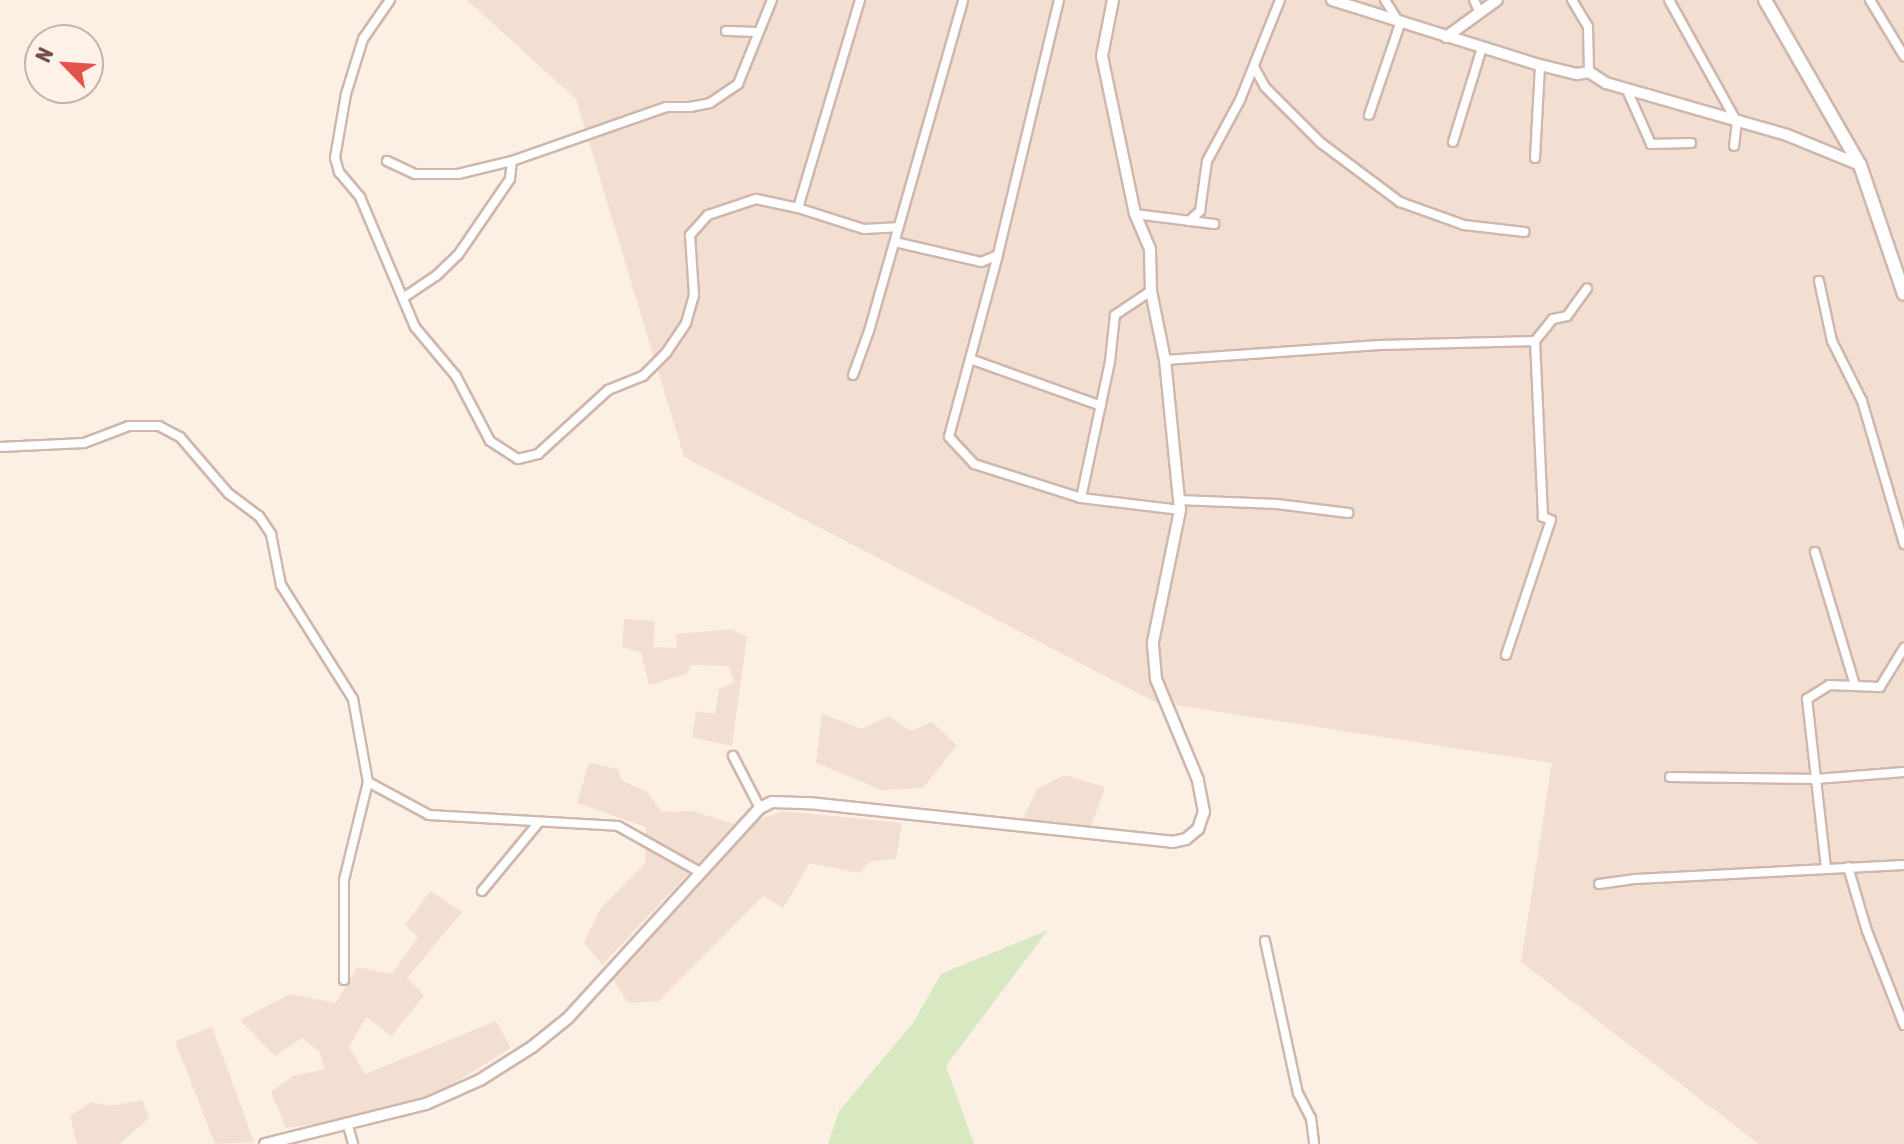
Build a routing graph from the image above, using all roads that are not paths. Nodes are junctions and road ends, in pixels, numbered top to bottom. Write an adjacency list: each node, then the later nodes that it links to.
1 (390, 0): 48 (street)
2 (772, 0): 19 (street)
3 (860, 0): 36 (street)
4 (963, 0): 40 (street)
5 (1059, 0): 43 (street)
6 (1113, 0): 37 (street)
7 (1280, 0): 24 (street)
8 (1332, 0): 17 (street)
9 (1385, 0): 17 (street)
10 (1474, 0): 16 (street)
11 (1497, 0): 16 (street)
12 (1572, 0): 25 (street)
13 (1669, 0): 28 (street)
14 (1765, 0): 35 (main road)
15 (1870, 0): 22 (street)
16 (1480, 13): 20 (street)
17 (1400, 24): 20 (street); 27 (street)
18 (726, 31): 19 (street)
19 (758, 32): 34 (street)
20 (1446, 37): 21 (street)
21 (1482, 48): 23 (street); 29 (street)
22 (1904, 56)
23 (1540, 65): 25 (street); 32 (street)
24 (1254, 67): 38 (street); 41 (street)
25 (1589, 72): 26 (street)
26 (1627, 90): 28 (street); 30 (street)
27 (1369, 115)
28 (1737, 122): 31 (street); 35 (street)
29 (1453, 142)
30 (1691, 143)
31 (1734, 146)
32 (1535, 158)
33 (387, 161): 34 (street)
34 (512, 161): 48 (street)
35 (1860, 165): 47 (main road)
36 (798, 208): 40 (street); 48 (street)
37 (1135, 214): 38 (street); 46 (street)
38 (1189, 221): 39 (street)
39 (1214, 224)
40 (897, 227): 42 (street)
41 (1525, 232)
42 (895, 242): 43 (street); 52 (street)
43 (998, 255): 50 (street)
44 (1819, 281): 58 (street)
45 (1587, 288): 49 (street)
46 (1151, 291): 51 (street); 53 (street)
47 (1904, 294)
48 (403, 298)
49 (1535, 341): 51 (street); 61 (street)
50 (970, 359): 53 (street); 55 (street)
51 (1165, 360): 56 (street)
52 (853, 375)
53 (1101, 406): 55 (street)
54 (0, 447): 67 (street)
55 (1081, 498): 56 (street)
56 (1179, 505): 57 (street); 68 (street)
57 (1348, 513)
58 (1904, 544)
59 (1815, 552): 62 (street)
60 (1904, 648): 62 (street)
61 (1506, 655)
62 (1855, 685): 66 (street)
63 (733, 756): 68 (street)
64 (1904, 772): 66 (street)
65 (1670, 777): 66 (street)
66 (1816, 779): 72 (street)
67 (368, 782): 69 (street); 77 (street)
68 (760, 808): 73 (street)
69 (539, 822): 73 (street); 75 (street)
70 (1904, 865): 71 (street)
71 (1848, 867): 72 (street); 78 (street)
72 (1826, 868): 74 (street)
73 (700, 872): 79 (street)
74 (1599, 884)
75 (482, 891)
76 (1265, 941): 82 (street)
77 (344, 980)
78 (1904, 1025)
79 (348, 1126): 80 (street); 81 (street)
80 (265, 1144)
81 (353, 1144)
82 (1314, 1144)

